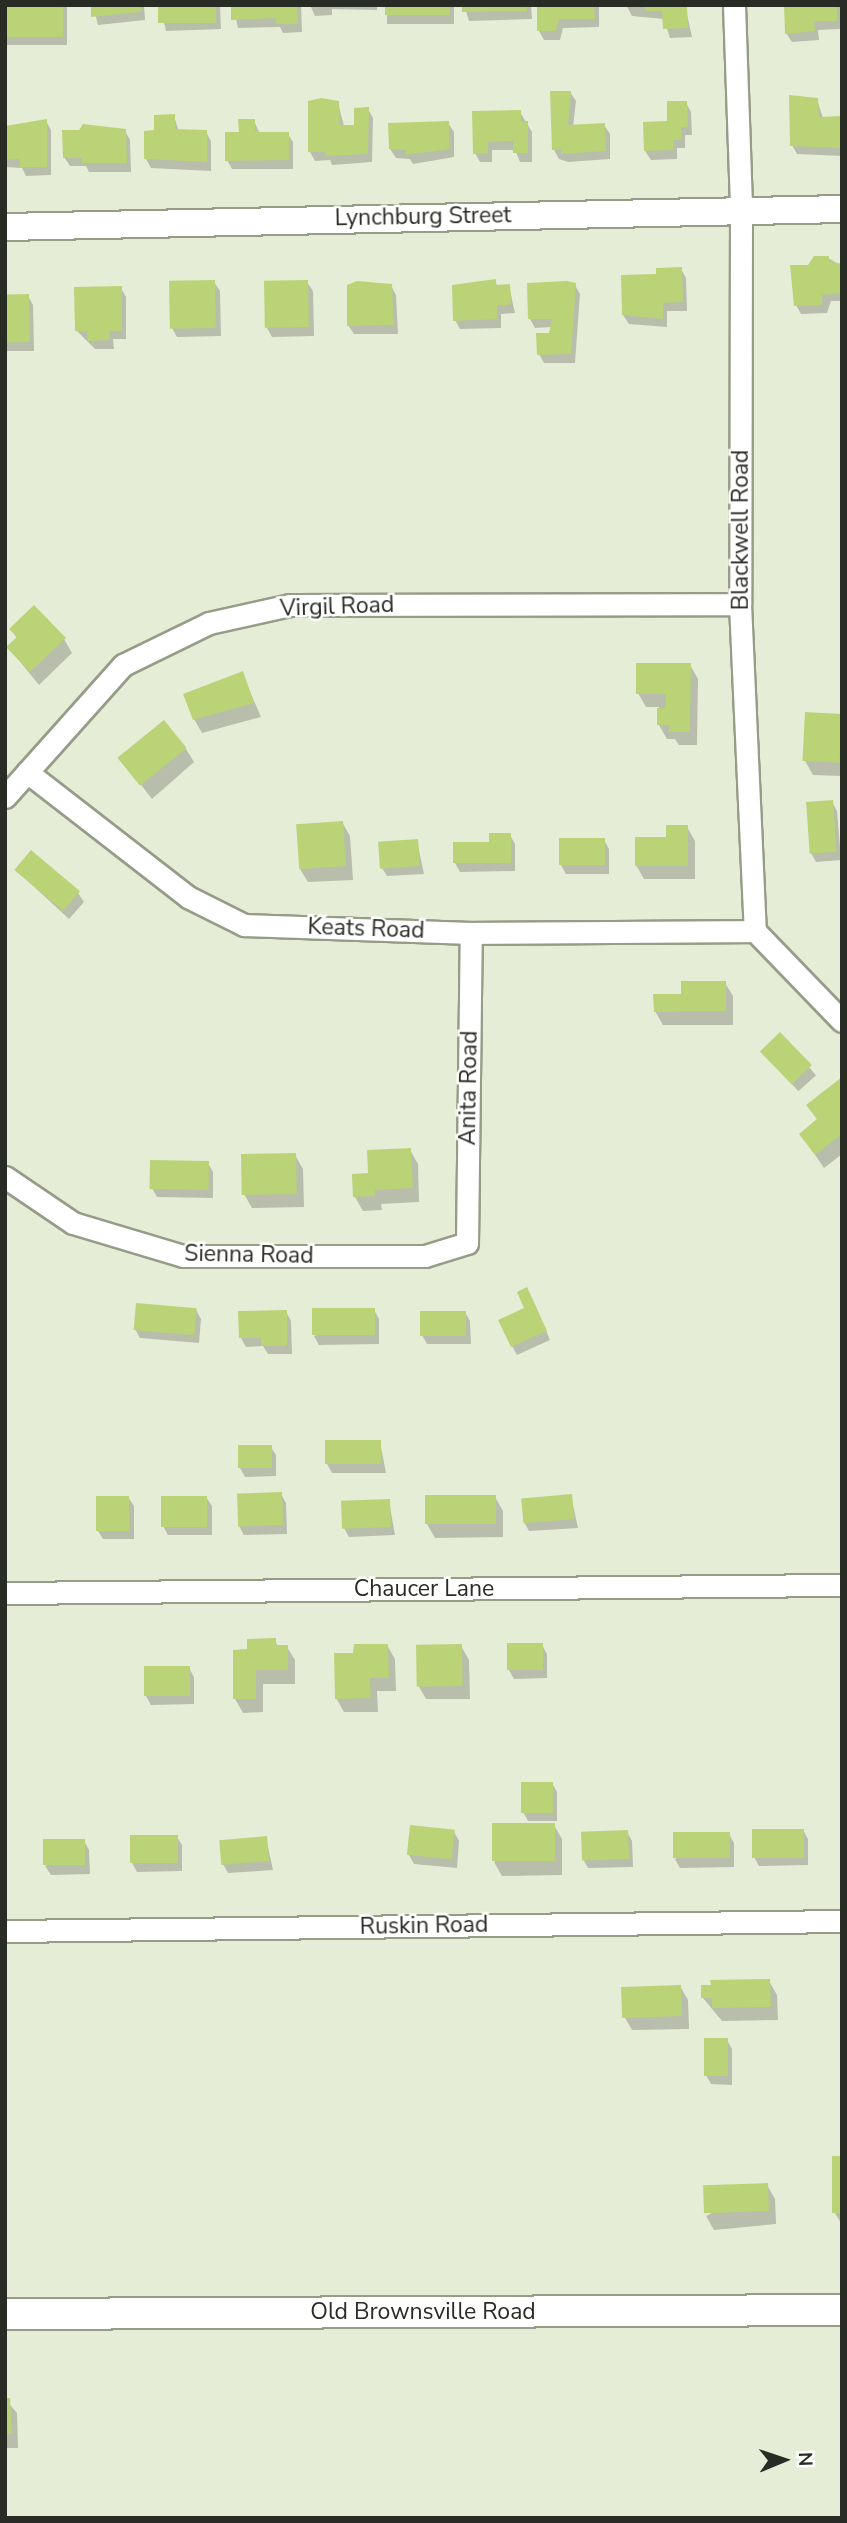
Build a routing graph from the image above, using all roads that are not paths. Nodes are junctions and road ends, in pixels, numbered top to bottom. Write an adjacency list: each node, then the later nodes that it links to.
1 (734, 5): 2 (street, Blackwell Road)
2 (741, 209): 3 (street, Lynchburg Street); 4 (street, Lynchburg Street); 5 (street, Blackwell Road)
3 (842, 209)
4 (5, 227)
5 (740, 604): 6 (street, Virgil Road); 8 (street, Blackwell Road)
6 (27, 772): 7 (street, Virgil Road); 9 (street, Keats Road)
7 (5, 797)
8 (755, 931): 9 (street, Keats Road); 10 (street)
9 (471, 933): 12 (street, Anita Road)
10 (842, 1021)
11 (5, 1177): 12 (street, Sienna Road)
12 (467, 1243)
13 (842, 1586): 14 (street, Chaucer Lane)
14 (5, 1592)
15 (842, 1921): 16 (street, Ruskin Road)
16 (5, 1931)
17 (842, 2310): 18 (main road, Old Brownsville Road)
18 (5, 2314)

